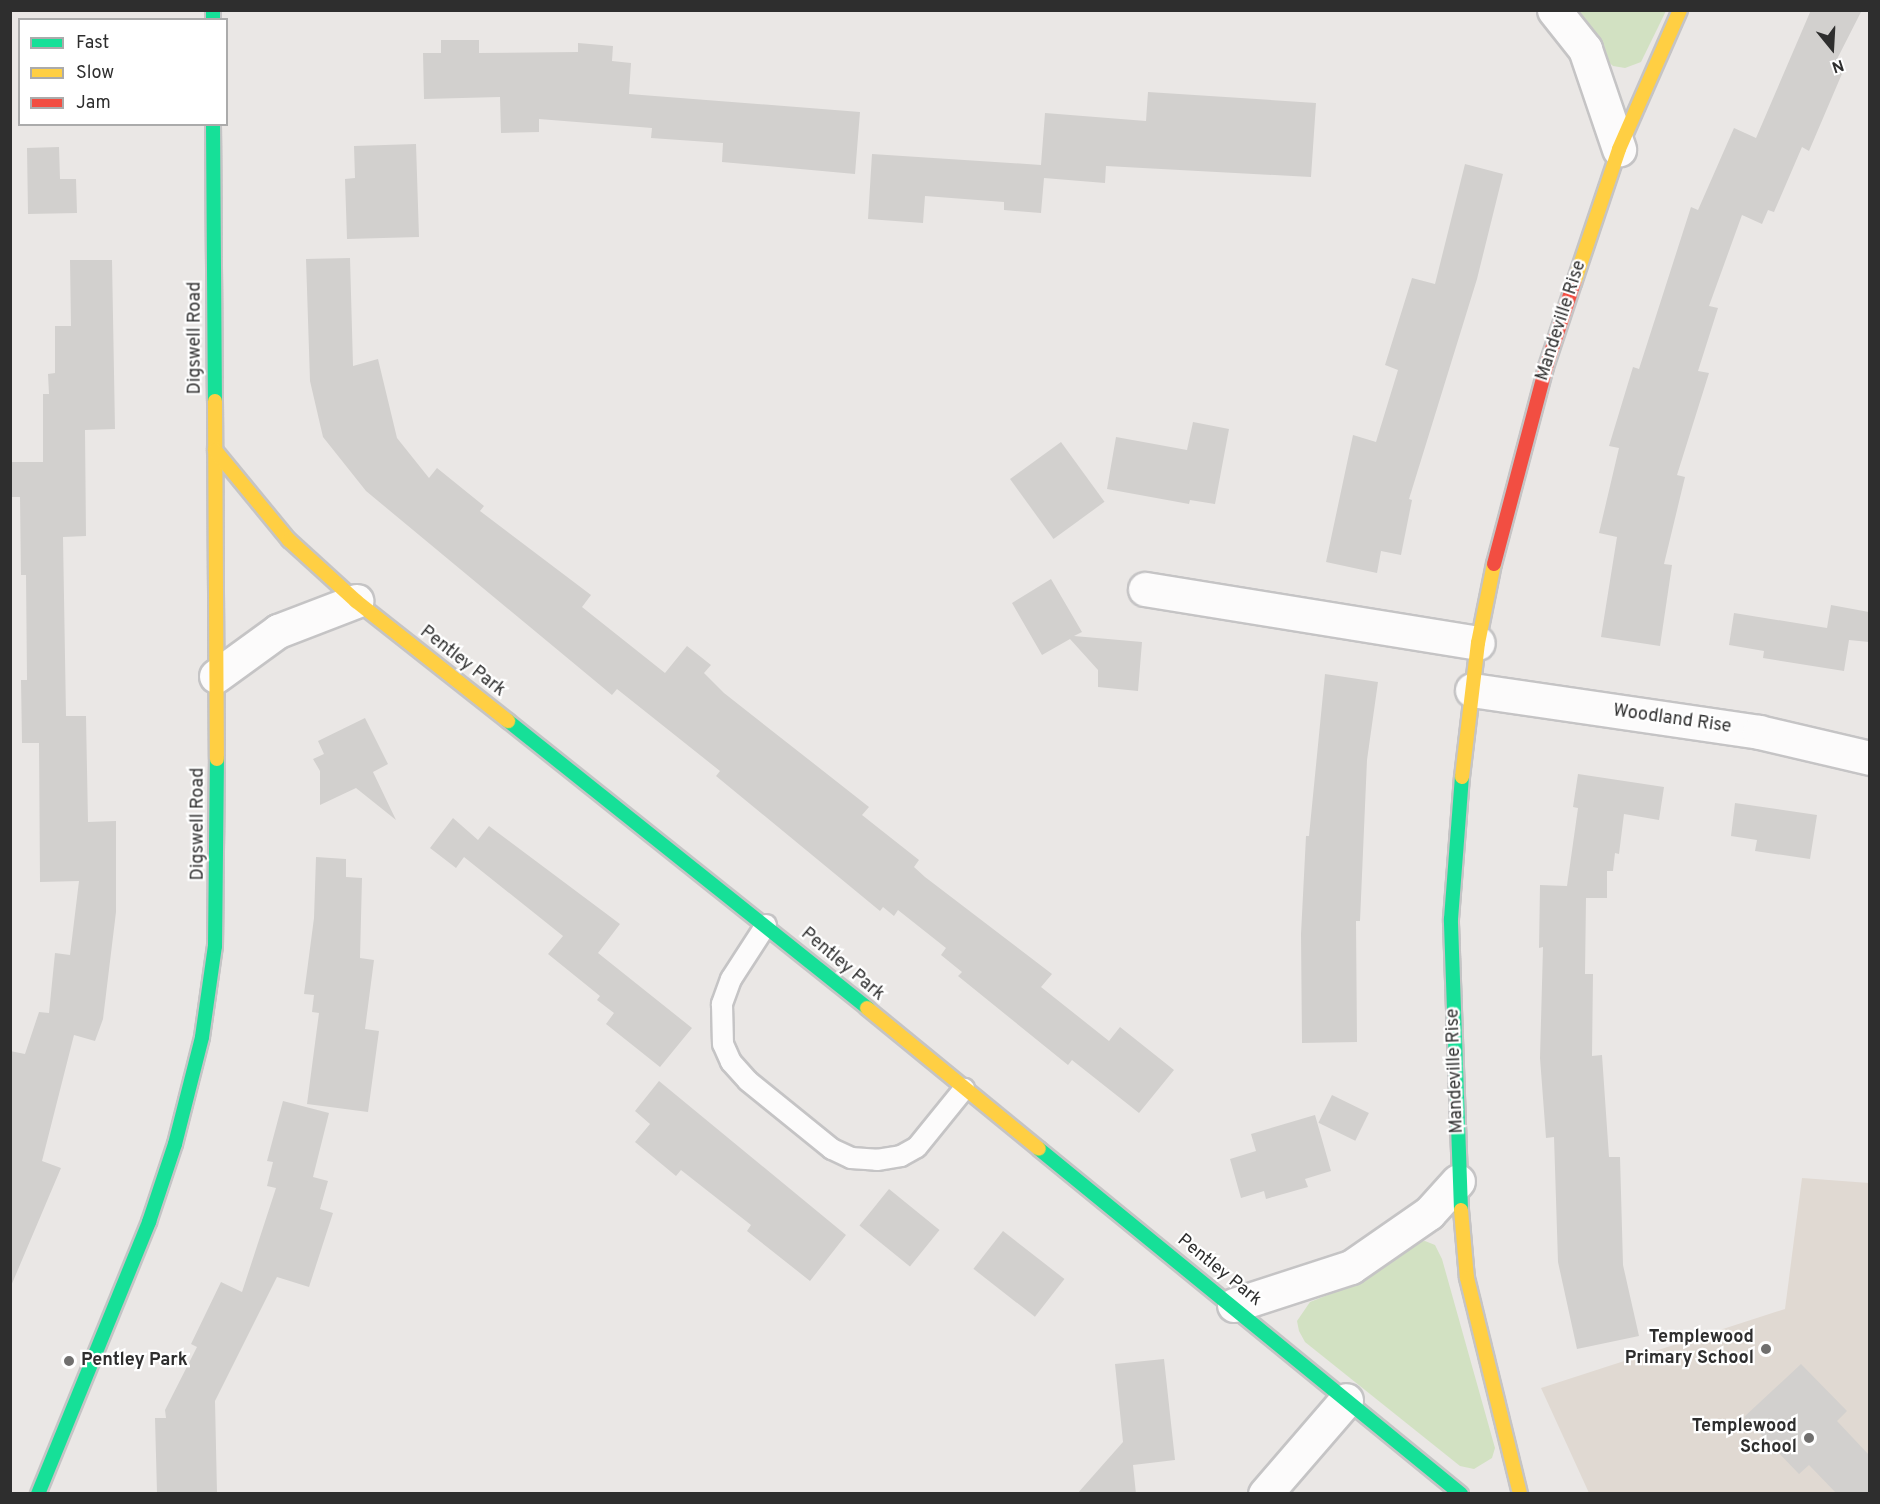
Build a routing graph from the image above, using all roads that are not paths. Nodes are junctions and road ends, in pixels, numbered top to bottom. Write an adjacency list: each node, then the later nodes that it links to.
1 (1554, 10): 4 (street)
2 (1680, 10): 4 (street, Mandeville Rise)
3 (213, 126): 5 (street, Digswell Road)
4 (1619, 149): 8 (street, Mandeville Rise)
5 (215, 450): 7 (street, Pentley Park); 9 (street, Digswell Road)
6 (1145, 589): 8 (street)
7 (356, 601): 9 (street); 12 (street, Pentley Park)
8 (1478, 643): 10 (street, Mandeville Rise)
9 (216, 676): 17 (street, Digswell Road)
10 (1472, 690): 11 (street, Woodland Rise); 14 (street, Mandeville Rise)
11 (1869, 758)
12 (766, 926): 13 (street, Pentley Park); 13 (lane)
13 (964, 1089): 15 (street, Pentley Park)
14 (1458, 1181): 15 (street); 20 (street, Mandeville Rise)
15 (1234, 1305): 16 (street, Pentley Park)
16 (1346, 1400): 18 (street); 19 (street, Pentley Park)
17 (38, 1494)
18 (1264, 1494)
19 (1461, 1494)
20 (1520, 1494)

